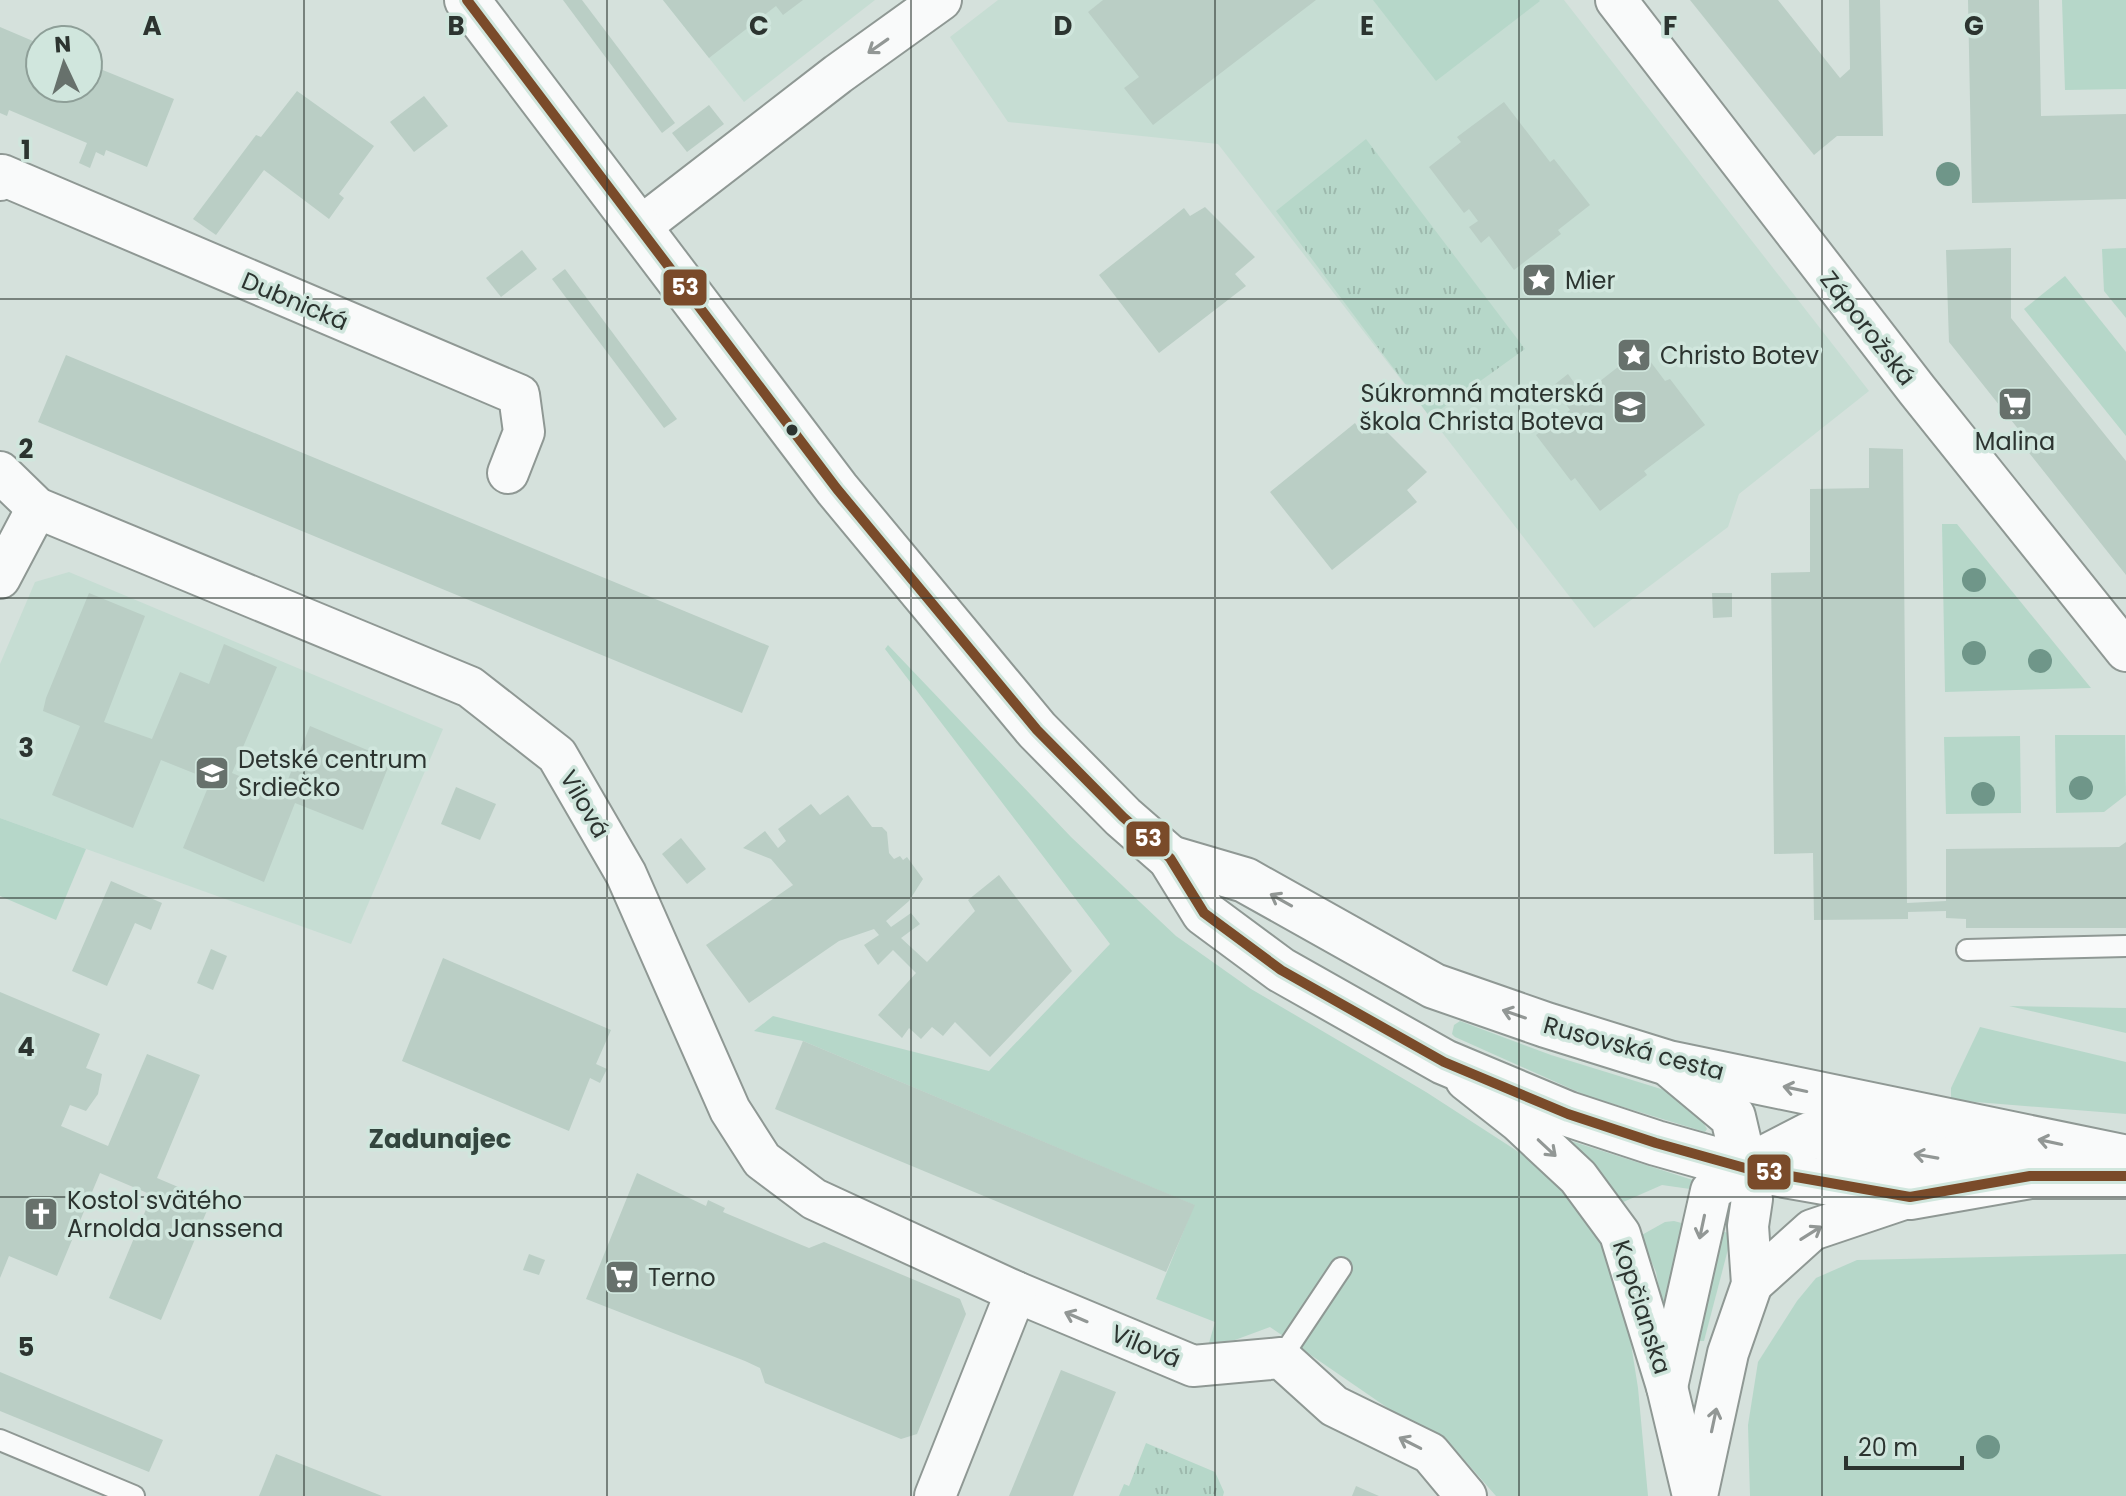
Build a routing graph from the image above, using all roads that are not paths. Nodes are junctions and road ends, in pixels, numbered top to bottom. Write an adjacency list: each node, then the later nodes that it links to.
1 (467, 0): 5 (street, Rusovská cesta)
2 (941, 0): 5 (street, one-way to 5)
3 (1616, 0): 10 (street, Záporožská)
4 (0, 180): 7 (street, Dubnická)
5 (640, 227): 11 (street, Rusovská cesta)
6 (0, 472): 8 (street, Vilová)
7 (508, 473)
8 (37, 508): 9 (street); 23 (street, Vilová)
9 (2, 567)
10 (2126, 651)
11 (1170, 858): 14 (street, Rusovská cesta); 15 (street, Rusovská cesta, one-way to 11)
12 (2126, 946): 13 (lane)
13 (1967, 950)
14 (1444, 1062): 17 (street, Rusovská cesta); 25 (street, Kopčianska, one-way to 25)
15 (1668, 1063): 16 (street, Rusovská cesta, one-way to 15); 17 (street)
16 (2126, 1158)
17 (1745, 1168): 18 (street, one-way to 17); 20 (street, Rusovská cesta); 22 (street, Kopčianska); 25 (street, Kopčianska, one-way to 25)
18 (2030, 1176): 19 (street, Rusovská cesta); 20 (street, Rusovská cesta)
19 (2126, 1176)
20 (1910, 1197): 22 (street, Kopčianska, one-way to 20)
21 (1341, 1268): 24 (lane)
22 (1752, 1284): 30 (street, Kopčianska, one-way to 22)
23 (1016, 1292): 24 (street, Vilová, one-way to 23); 28 (street)
24 (1281, 1358): 29 (street, one-way to 24)
25 (1667, 1387): 30 (street, Kopčianska)
26 (0, 1440): 27 (lane)
27 (134, 1496)
28 (935, 1496)
29 (1466, 1496)
30 (1695, 1496)

